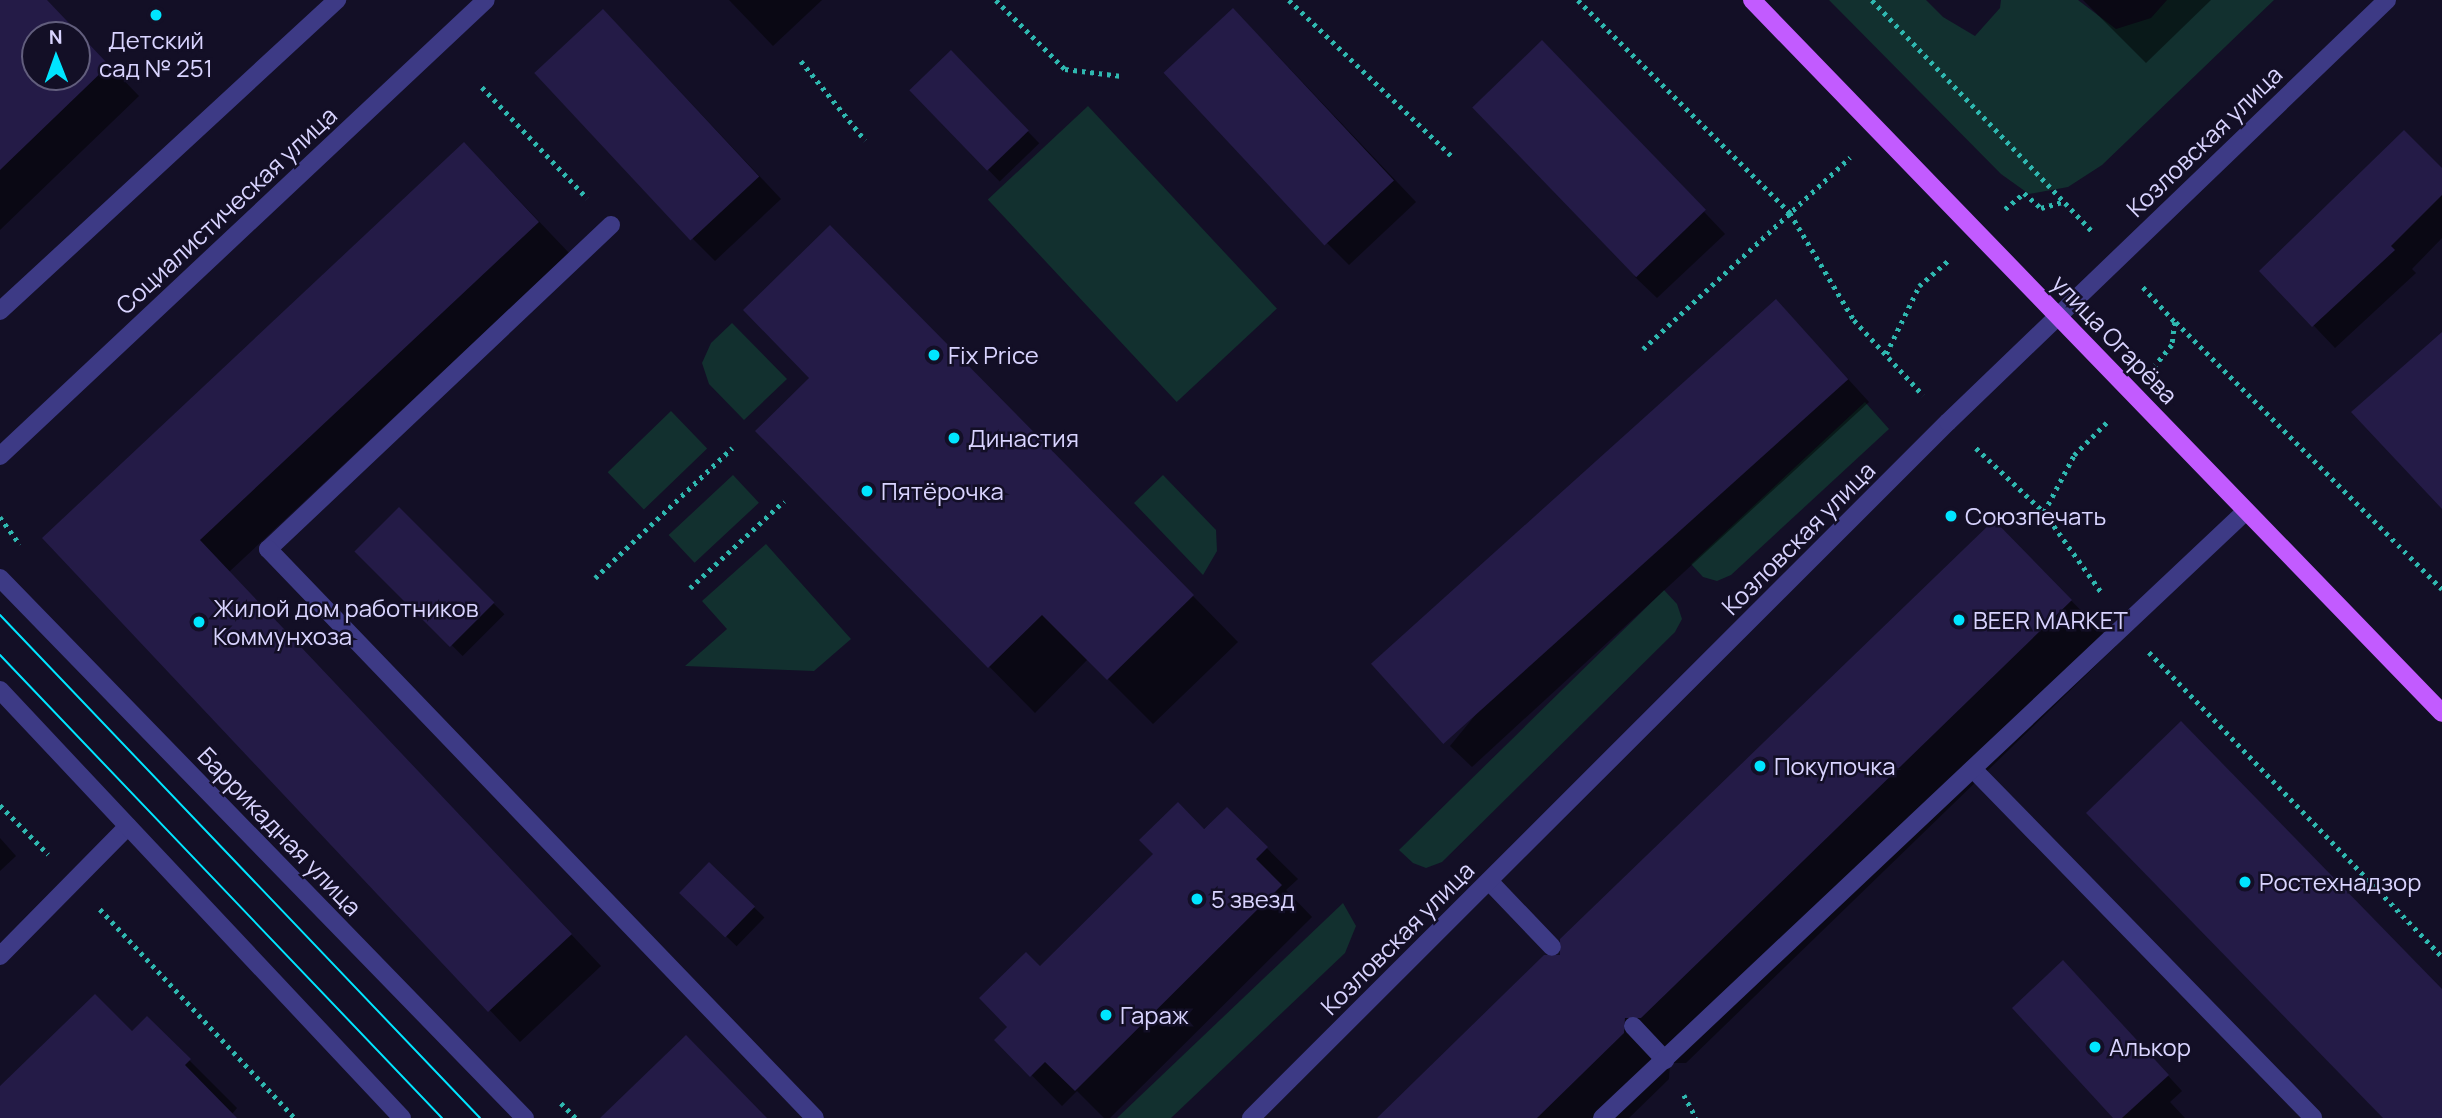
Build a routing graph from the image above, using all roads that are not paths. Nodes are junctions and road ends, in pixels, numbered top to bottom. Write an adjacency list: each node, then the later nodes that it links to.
1 (337, 0): 6 (street)
2 (486, 0): 8 (street, Социалистическая улица)
3 (1752, 0): 7 (main road, улица Огарёва)
4 (2387, 0): 7 (street, Козловская улица)
5 (611, 225): 22 (street)
6 (0, 311)
7 (2058, 316): 9 (main road, улица Огарёва); 15 (street, Козловская улица)
8 (0, 456)
9 (2246, 510): 12 (main road, улица Огарёва); 13 (street)
10 (0, 578): 21 (street, Баррикадная улица)
11 (0, 690): 14 (street)
12 (2442, 713)
13 (1973, 769): 19 (street); 25 (street)
14 (128, 826): 17 (street); 20 (street)
15 (1489, 881): 16 (street); 23 (street, Козловская улица)
16 (1552, 947)
17 (0, 956)
18 (1633, 1026): 19 (street)
19 (1665, 1060): 24 (street)
20 (402, 1118)
21 (525, 1118)
22 (815, 1118)
23 (1251, 1118)
24 (1602, 1118)
25 (2313, 1118)

